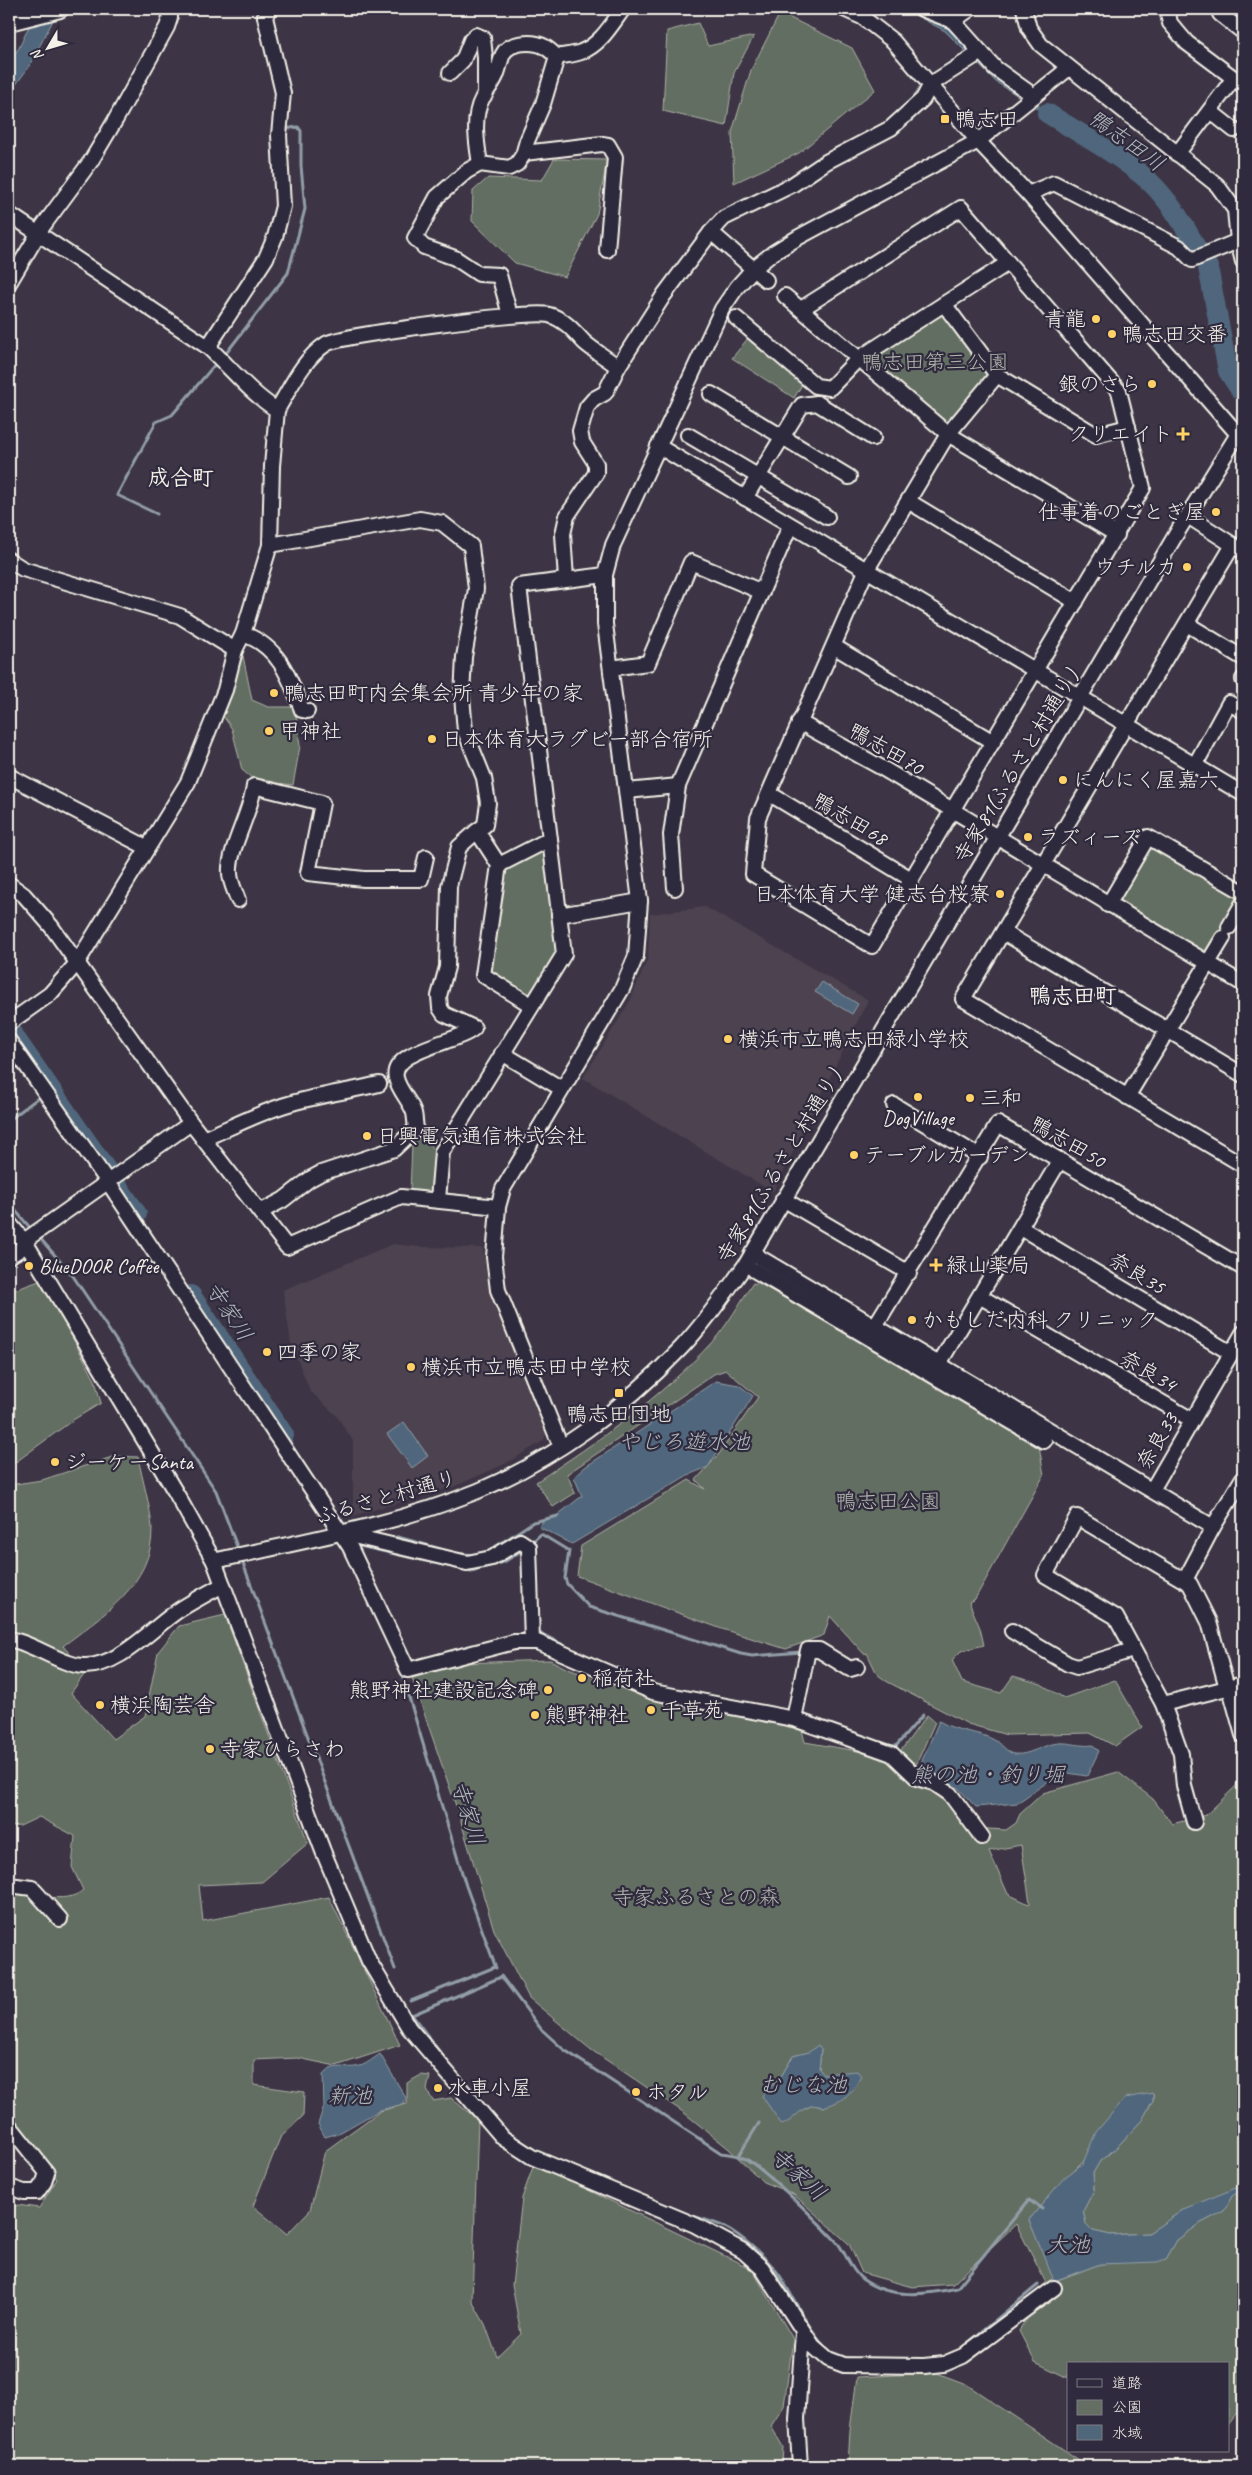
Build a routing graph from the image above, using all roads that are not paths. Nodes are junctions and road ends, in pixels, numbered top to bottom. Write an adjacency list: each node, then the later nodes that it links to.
1 (60, 9): 11 (main road)
2 (170, 9): 32 (street)
3 (269, 9): 45 (street)
4 (623, 9): 15 (street)
5 (844, 9): 19 (street)
6 (922, 9): 12 (street)
7 (970, 9): 12 (street)
8 (1024, 9): 16 (street)
9 (1166, 9): 18 (street)
10 (1224, 9): 13 (street)
11 (9, 22)
12 (953, 22): 14 (street)
13 (1243, 32)
14 (976, 55): 19 (street); 21 (street)
15 (557, 57): 20 (street); 25 (street)
16 (1069, 68): 21 (street); 26 (street)
17 (450, 73): 20 (street)
18 (1238, 82): 22 (street)
19 (931, 84): 24 (street); 31 (street)
20 (485, 95): 27 (street)
21 (1034, 96): 24 (street)
22 (1210, 111): 23 (street); 26 (street)
23 (1234, 130)
24 (978, 141): 28 (street); 37 (street)
25 (524, 153): 27 (street); 34 (street)
26 (1178, 154): 29 (street)
27 (480, 164): 43 (street)
28 (1028, 194): 33 (street); 53 (street)
29 (1239, 205): 33 (street)
30 (9, 214): 32 (street)
31 (711, 232): 37 (street); 47 (street)
32 (39, 233): 39 (street); 45 (street)
33 (1238, 241): 35 (street)
34 (607, 250)
35 (1243, 262)
36 (1008, 263): 41 (street); 42 (street); 51 (street)
37 (754, 268): 38 (street); 57 (street)
38 (766, 280)
39 (9, 283)
40 (784, 296): 42 (street)
41 (944, 304): 46 (street); 48 (street)
42 (801, 308): 46 (street)
43 (510, 315): 47 (street); 50 (street)
44 (736, 318): 46 (street)
45 (208, 347): 50 (street)
46 (858, 359): 52 (street)
47 (618, 367): 71 (street)
48 (997, 376): 51 (street); 52 (street)
49 (711, 394): 55 (street)
50 (277, 410): 66 (street)
51 (1128, 427): 65 (street)
52 (948, 434): 61 (street); 65 (street)
53 (1241, 434): 62 (street, 寺家81(ふるさと村通り))
54 (688, 435): 58 (street)
55 (781, 436): 56 (street); 58 (street); 59 (street)
56 (873, 438)
57 (658, 446): 60 (street); 70 (street)
58 (758, 476): 60 (street); 63 (street)
59 (849, 477)
60 (745, 498): 64 (street)
61 (908, 501): 69 (street); 73 (street)
62 (1188, 516): 67 (street); 81 (street, 寺家81(ふるさと村通り))
63 (827, 517)
64 (790, 526): 69 (street); 72 (street)
65 (1116, 535): 73 (street)
66 (270, 545): 75 (street); 94 (street)
67 (1238, 548): 74 (street)
68 (9, 560): 77 (street)
69 (866, 571): 76 (street); 80 (street)
70 (605, 575): 71 (street); 79 (street)
71 (566, 579): 96 (street)
72 (762, 592): 79 (street); 89 (street)
73 (1076, 602): 80 (street)
74 (1187, 624): 78 (street); 85 (street)
75 (243, 634): 77 (street); 82 (street)
76 (835, 646): 84 (street); 86 (street)
77 (235, 650): 97 (street)
78 (1243, 658)
79 (611, 668): 90 (street)
80 (1035, 671): 81 (street); 86 (street)
81 (1081, 696): 85 (street); 95 (street, 寺家81(ふるさと村通り))
82 (308, 711)
83 (1243, 711): 87 (street)
84 (799, 722): 91 (street); 93 (street, 鴨志田70)
85 (1126, 723): 87 (street); 100 (street)
86 (993, 742): 93 (street)
87 (1195, 764): 92 (street)
88 (9, 776): 97 (street)
89 (678, 786): 90 (street); 103 (street)
90 (627, 792): 106 (street)
91 (770, 794): 101 (street, 鴨志田68); 101 (street)
92 (1243, 794)
93 (952, 812): 95 (street, 鴨志田70); 101 (street)
94 (476, 831): 99 (street); 133 (street)
95 (997, 838): 100 (street, 鴨志田70); 130 (street, 寺家81(ふるさと村通り))
96 (550, 839): 99 (street); 109 (street)
97 (146, 847): 111 (street)
98 (426, 857): 105 (street)
99 (499, 865): 114 (street)
100 (1043, 865): 108 (street, 鴨志田70); 110 (street)
101 (911, 879)
102 (9, 884): 111 (street)
103 (675, 888)
104 (1243, 892): 108 (street)
105 (238, 900)
106 (640, 901): 109 (street); 121 (street)
107 (1243, 903): 112 (street)
108 (1108, 904): 112 (street, 鴨志田70)
109 (559, 915): 114 (street)
110 (1003, 932): 116 (street); 122 (street)
111 (77, 963): 115 (street); 124 (street)
112 (1208, 963): 113 (street, 鴨志田70); 116 (street)
113 (1243, 984)
114 (531, 1006): 118 (street)
115 (9, 1023)
116 (1167, 1031): 119 (street); 122 (street)
117 (9, 1041): 129 (street)
118 (502, 1054): 121 (street); 131 (street)
119 (1243, 1076)
120 (379, 1084): 125 (street)
121 (562, 1089): 132 (street)
122 (1127, 1097): 128 (street)
123 (894, 1105): 126 (street)
124 (191, 1123): 125 (street); 129 (street)
125 (203, 1139): 133 (street)
126 (980, 1157): 127 (street, 鴨志田50); 141 (street, 鴨志田50)
127 (1060, 1160): 135 (street); 139 (street, 鴨志田50)
128 (1243, 1165)
129 (108, 1182): 136 (street); 153 (street)
130 (783, 1199): 137 (street, 寺家81(ふるさと村通り)); 141 (street)
131 (438, 1200): 132 (street); 133 (street)
132 (498, 1208): 149 (street)
133 (260, 1212)
134 (9, 1223): 136 (street)
135 (1021, 1228): 142 (street); 145 (street, 奈良35)
136 (25, 1243): 138 (street); 154 (street)
137 (752, 1253): 143 (street); 149 (street, 寺家81(ふるさと村通り))
138 (9, 1256)
139 (1243, 1268)
140 (754, 1270): 148 (street)
141 (908, 1273): 143 (street, 鴨志田50)
142 (981, 1297): 146 (street); 147 (street, 奈良34)
143 (875, 1326): 146 (street)
144 (1243, 1333): 145 (street, 奈良33)
145 (1231, 1353): 147 (street, 奈良33)
146 (939, 1364): 151 (street)
147 (1192, 1420): 151 (street, 奈良33)
148 (1044, 1440)
149 (561, 1447): 153 (street, ふるさと村通り)
150 (1242, 1483): 152 (street)
151 (1152, 1490): 152 (street)
152 (1213, 1527): 155 (street)
153 (340, 1533): 154 (street, ふるさと村通り); 159 (street); 159 (street)
154 (214, 1561): 156 (street)
155 (1185, 1580): 160 (street); 163 (street)
156 (223, 1585): 158 (street); 174 (street)
157 (1012, 1631): 160 (street)
158 (9, 1639)
159 (532, 1641): 165 (street)
160 (1133, 1650): 164 (street)
161 (857, 1667): 165 (street)
162 (1243, 1684): 163 (street)
163 (1227, 1688): 164 (street); 166 (street)
164 (1163, 1704): 167 (street)
165 (794, 1719): 168 (street)
166 (1243, 1735)
167 (1194, 1822)
168 (982, 1836)
169 (9, 1885): 170 (street)
170 (60, 1919)
171 (9, 2125): 172 (street)
172 (9, 2187)
173 (1054, 2288): 174 (street)
174 (803, 2333): 175 (street)
175 (800, 2466)

